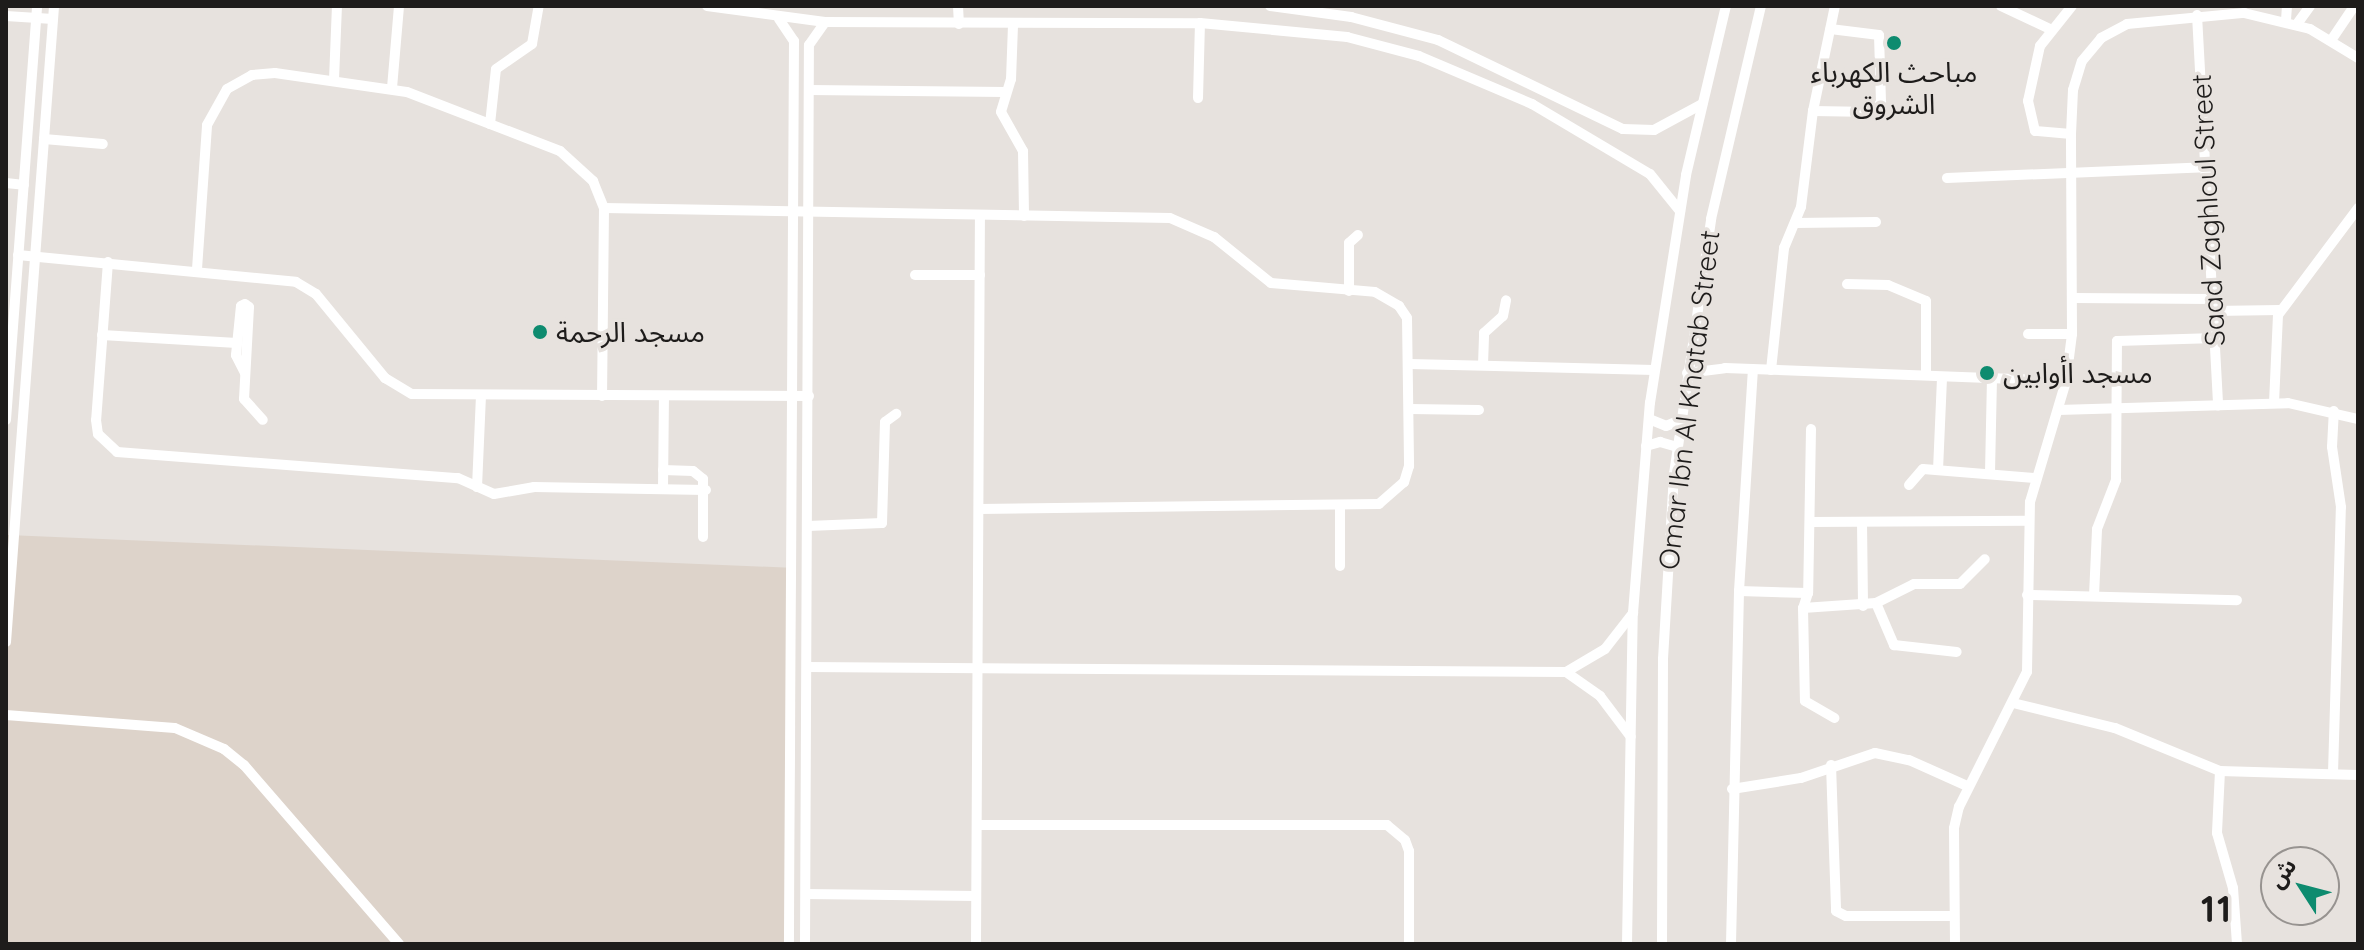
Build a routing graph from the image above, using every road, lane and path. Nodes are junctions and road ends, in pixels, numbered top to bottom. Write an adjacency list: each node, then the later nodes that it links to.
1 (37, 6): 22 (street)
2 (54, 6): 23 (street)
3 (337, 6): 35 (street)
4 (399, 6): 36 (street)
5 (539, 6): 42 (street)
6 (707, 6): 20 (street)
7 (958, 6): 27 (street)
8 (1270, 6): 21 (street)
9 (1726, 6): 40 (street, Omar Ibn Al Khatab Street)
10 (1761, 6): 85 (street, Omar Ibn Al Khatab Street)
11 (1835, 6): 30 (street)
12 (2001, 6): 31 (street)
13 (2072, 6): 31 (street)
14 (2287, 6): 24 (street)
15 (2310, 6): 28 (street)
16 (2354, 6): 33 (street)
17 (2222, 10): 18 (street); 24 (street)
18 (2191, 12): 43 (street); 46 (street, Saad Zaghloul Street)
19 (6, 16): 22 (street)
20 (778, 17): 25 (street); 54 (street)
21 (1351, 17): 32 (street); 40 (street)
22 (36, 18): 23 (street); 50 (street)
23 (53, 19): 44 (street)
24 (2286, 20): 28 (street)
25 (825, 22): 27 (street); 37 (street)
26 (1200, 23): 29 (street); 32 (street); 39 (street)
27 (959, 24): 29 (street)
28 (2297, 24): 33 (street)
29 (1013, 25): 38 (street)
30 (1830, 29): 41 (street); 41 (street)
31 (2050, 29): 43 (street)
32 (1347, 37): 53 (street)
33 (2332, 39): 34 (street)
34 (2358, 58)
35 (334, 80): 36 (street); 66 (street)
36 (392, 88): 42 (street)
37 (809, 90): 38 (street); 55 (street)
38 (1005, 92): 57 (street)
39 (1198, 98)
40 (1702, 104): 53 (street, Omar Ibn Al Khatab Street)
41 (1813, 111): 59 (street)
42 (490, 124): 51 (street)
43 (2071, 134): 47 (street)
44 (44, 139): 45 (street); 64 (street)
45 (103, 144)
46 (2205, 167): 47 (street); 72 (street, Saad Zaghloul Street)
47 (2072, 175): 48 (street); 71 (street)
48 (1947, 178)
49 (6, 183): 50 (street)
50 (24, 185): 61 (street)
51 (604, 208): 54 (street); 91 (street)
52 (2358, 208): 74 (street)
53 (1680, 211): 83 (street, Omar Ibn Al Khatab Street)
54 (793, 215): 55 (street); 93 (street)
55 (809, 215): 56 (street); 94 (street)
56 (980, 216): 57 (street); 68 (street)
57 (1024, 216): 70 (street)
58 (1876, 222): 59 (street)
59 (1795, 223): 84 (street)
60 (6, 234): 61 (street)
61 (20, 235): 63 (street)
62 (1358, 235): 70 (street)
63 (18, 255): 64 (street); 105 (street)
64 (35, 256): 65 (street); 137 (street)
65 (108, 262): 66 (street); 78 (street)
66 (197, 269): 90 (street)
67 (915, 275): 68 (street)
68 (980, 275): 120 (street)
69 (1847, 284): 86 (street)
70 (1349, 291): 80 (street)
71 (2074, 298): 72 (street); 77 (street)
72 (2212, 299): 75 (street, Saad Zaghloul Street)
73 (1506, 300): 81 (street)
74 (2280, 310): 75 (street); 95 (street)
75 (2213, 311): 79 (street, Saad Zaghloul Street)
76 (2028, 334): 77 (street)
77 (2072, 334): 89 (street)
78 (102, 335): 106 (street); 116 (street)
79 (2216, 338): 96 (street, Saad Zaghloul Street); 97 (street)
80 (1410, 364): 81 (street); 98 (street)
81 (1483, 365): 83 (street)
82 (1753, 369): 84 (street); 85 (street); 128 (street)
83 (1654, 370): 103 (street, Omar Ibn Al Khatab Street)
84 (1771, 370): 86 (street)
85 (1687, 373): 107 (street, Omar Ibn Al Khatab Street)
86 (1926, 375): 88 (street)
87 (1992, 378): 88 (street); 89 (street); 113 (street)
88 (1942, 379): 112 (street)
89 (2066, 381): 100 (street)
90 (481, 396): 91 (street); 116 (street)
91 (602, 396): 92 (street)
92 (664, 396): 93 (street); 111 (street)
93 (792, 396): 94 (street); 157 (street)
94 (809, 396): 124 (street)
95 (2274, 403): 96 (street); 101 (street)
96 (2218, 405): 97 (street)
97 (2117, 408): 100 (street); 131 (street)
98 (1410, 409): 99 (street); 119 (street)
99 (1479, 410)
100 (2058, 410): 114 (street)
101 (2334, 411): 104 (street); 148 (street)
102 (896, 414): 124 (street)
103 (1649, 419): 107 (street); 109 (street, Omar Ibn Al Khatab Street)
104 (2358, 419)
105 (6, 420)
106 (263, 420)
107 (1681, 420): 110 (street, Omar Ibn Al Khatab Street)
108 (1811, 429): 122 (street)
109 (1646, 446): 110 (street); 136 (street, Omar Ibn Al Khatab Street)
110 (1677, 447): 162 (street, Omar Ibn Al Khatab Street)
111 (663, 470): 117 (street); 118 (street)
112 (1938, 470): 113 (street); 115 (street)
113 (1990, 473): 114 (street)
114 (2035, 478): 121 (street)
115 (1909, 485)
116 (477, 487): 117 (street)
117 (663, 489): 118 (street)
118 (706, 490): 125 (street)
119 (1340, 507): 120 (street); 127 (street)
120 (979, 509): 140 (street)
121 (2028, 521): 123 (street); 130 (street)
122 (1810, 522): 123 (street); 129 (street)
123 (1862, 522): 134 (street)
124 (808, 526): 139 (street)
125 (703, 537)
126 (1985, 559): 133 (street)
127 (1340, 566)
128 (1739, 591): 129 (street); 151 (street)
129 (1808, 593): 135 (street)
130 (2027, 595): 131 (street); 142 (street)
131 (2094, 596): 132 (street)
132 (2237, 600)
133 (1876, 603): 134 (street); 138 (street)
134 (1863, 606): 135 (street)
135 (1803, 608): 144 (street)
136 (1633, 613): 141 (street); 145 (street, Omar Ibn Al Khatab Street)
137 (6, 642)
138 (1957, 652)
139 (807, 667): 140 (street); 153 (street)
140 (978, 670): 141 (street); 152 (street)
141 (1566, 672): 145 (street)
142 (2013, 703): 147 (street); 150 (street)
143 (6, 715): 156 (street)
144 (1834, 718)
145 (1631, 737): 161 (street, Omar Ibn Al Khatab Street)
146 (1831, 765): 150 (street); 151 (street); 155 (street)
147 (2220, 771): 148 (street); 165 (street)
148 (2333, 773): 149 (street)
149 (2358, 775)
150 (1967, 786): 155 (street)
151 (1732, 789): 163 (street)
152 (977, 825): 154 (street); 160 (street)
153 (806, 894): 154 (street); 158 (street)
154 (976, 896): 159 (street)
155 (1954, 916): 164 (street)
156 (399, 944)
157 (789, 944)
158 (805, 944)
159 (976, 944)
160 (1409, 944)
161 (1627, 944)
162 (1662, 944)
163 (1731, 944)
164 (1955, 944)
165 (2237, 944)

